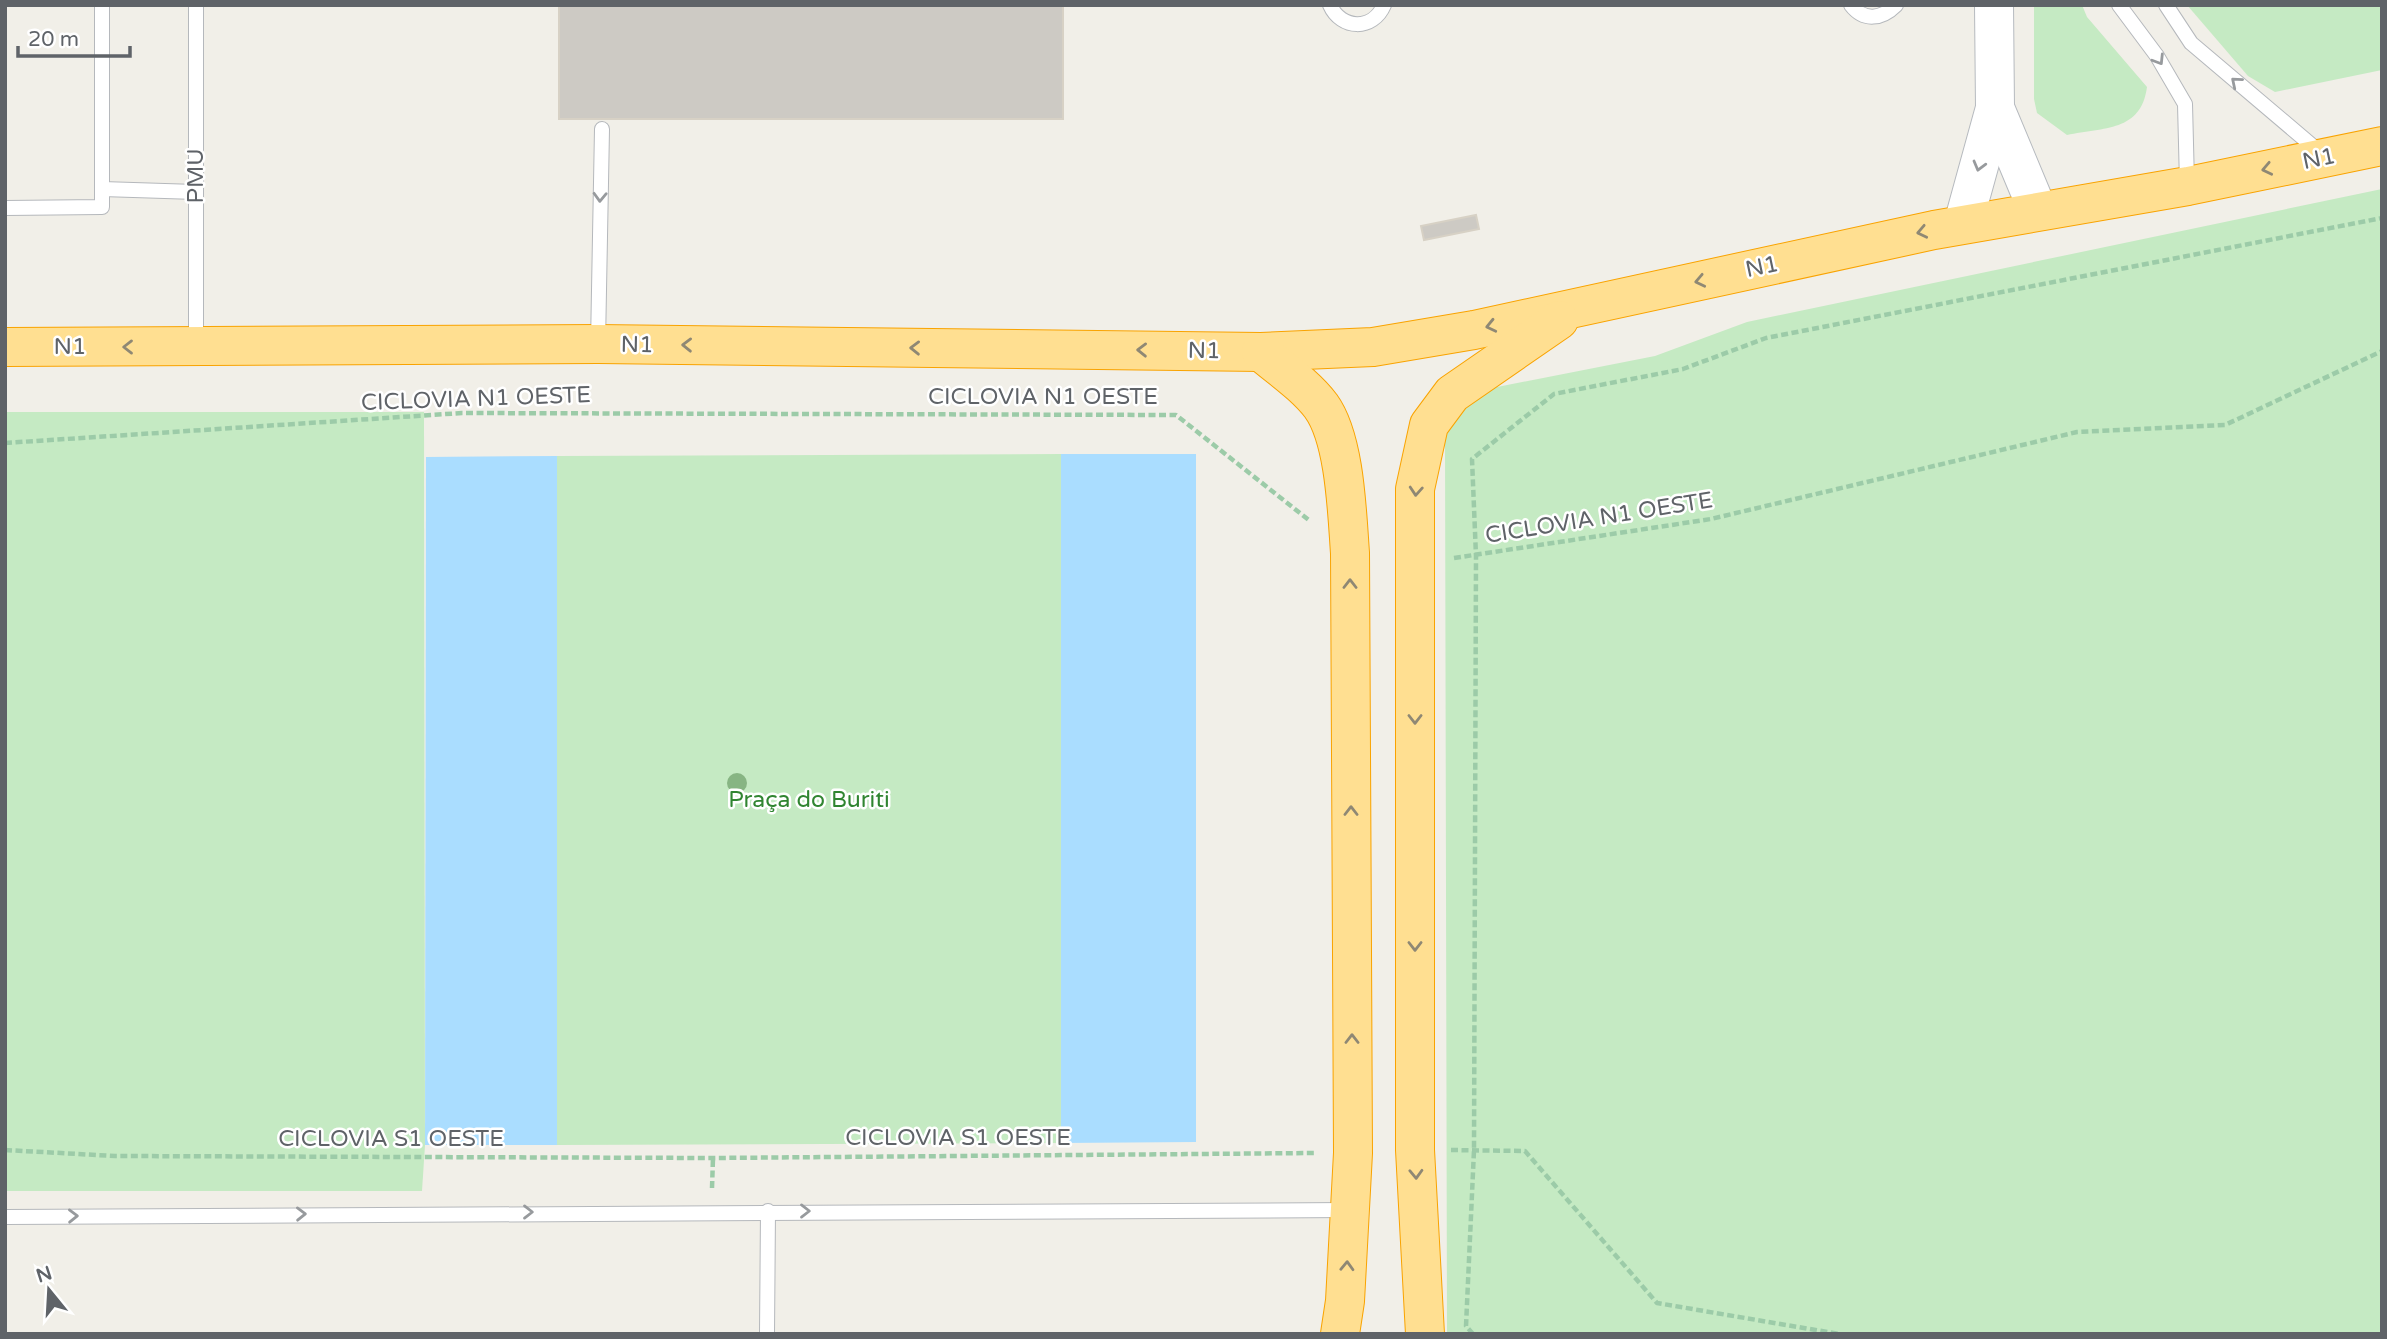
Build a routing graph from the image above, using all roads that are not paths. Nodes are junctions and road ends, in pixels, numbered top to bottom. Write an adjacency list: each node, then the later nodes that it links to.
1 (102, 5): 15 (lane)
2 (196, 5): 16 (lane, PMU)
3 (1330, 5): 4 (lane)
4 (1384, 5)
5 (1851, 5): 6 (lane)
6 (1896, 5)
7 (1994, 5): 10 (main road)
8 (2119, 5): 14 (lane, one-way to 14)
9 (2166, 5): 13 (lane, one-way to 9)
10 (1995, 108): 18 (main road); 19 (main road, one-way to 19)
11 (602, 128): 21 (lane, one-way to 21)
12 (2382, 146): 13 (highway, N1)
13 (2326, 157): 14 (highway, N1, one-way to 14)
14 (2188, 186): 18 (highway, N1)
15 (103, 189): 16 (lane); 17 (lane)
16 (195, 192): 22 (lane, PMU)
17 (5, 208)
18 (2038, 211): 19 (highway, N1)
19 (1963, 225): 20 (highway, N1, one-way to 20)
20 (1581, 306): 24 (highway, N1, one-way to 24); 30 (highway, one-way to 30)
21 (598, 344): 22 (highway, N1); 24 (highway, N1, one-way to 21)
22 (196, 346): 23 (highway, N1, one-way to 23)
23 (5, 347)
24 (1261, 352): 25 (highway, one-way to 24)
25 (1349, 1210): 26 (lane, one-way to 25); 29 (highway, one-way to 25)
26 (768, 1211): 27 (lane, one-way to 26); 28 (lane)
27 (5, 1217)
28 (767, 1334)
29 (1340, 1334)
30 (1425, 1334)

